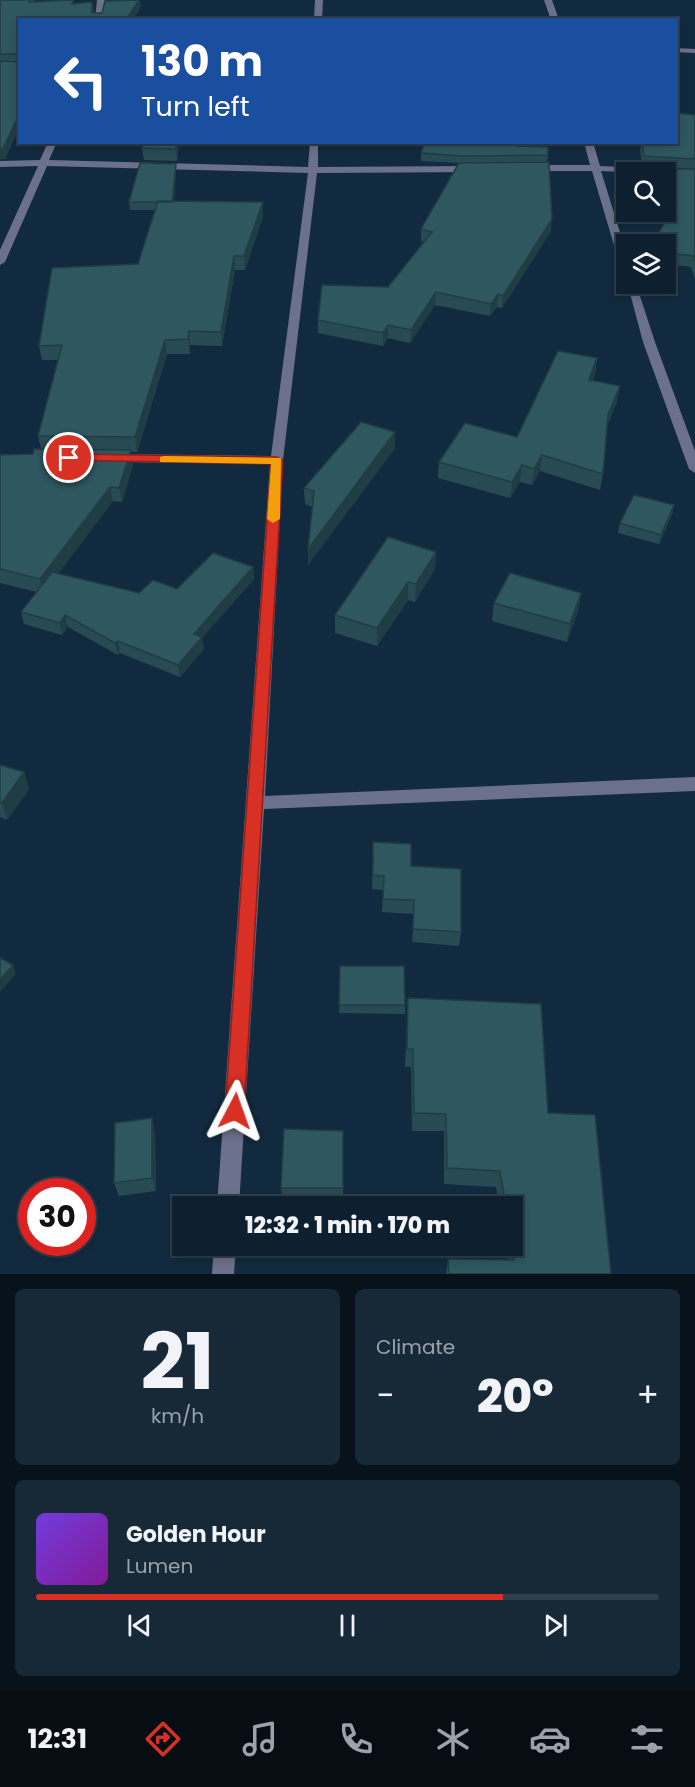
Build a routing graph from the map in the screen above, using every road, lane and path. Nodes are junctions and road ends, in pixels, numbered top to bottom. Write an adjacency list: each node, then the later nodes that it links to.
1 (101, 0): 4 (street)
2 (319, 0): 5 (street)
3 (548, 0): 6 (street)
4 (99, 18)
5 (318, 18)
6 (554, 18)
7 (678, 50): 8 (street)
8 (695, 51)
9 (52, 144): 12 (street)
10 (314, 144): 18 (street)
11 (589, 144): 14 (street)
12 (43, 163): 13 (street); 18 (street); 20 (street)
13 (0, 164)
14 (595, 168): 16 (street); 17 (street); 19 (street)
15 (489, 169): 18 (street)
16 (513, 169)
17 (616, 169)
18 (313, 170): 23 (street)
19 (616, 236)
20 (0, 262)
21 (634, 294): 24 (street)
22 (104, 458): 23 (street)
23 (277, 460): 26 (street)
24 (695, 469)
25 (695, 784): 26 (street)
26 (256, 803): 27 (street)
27 (229, 1196)
28 (224, 1256): 29 (street)
29 (223, 1274)

